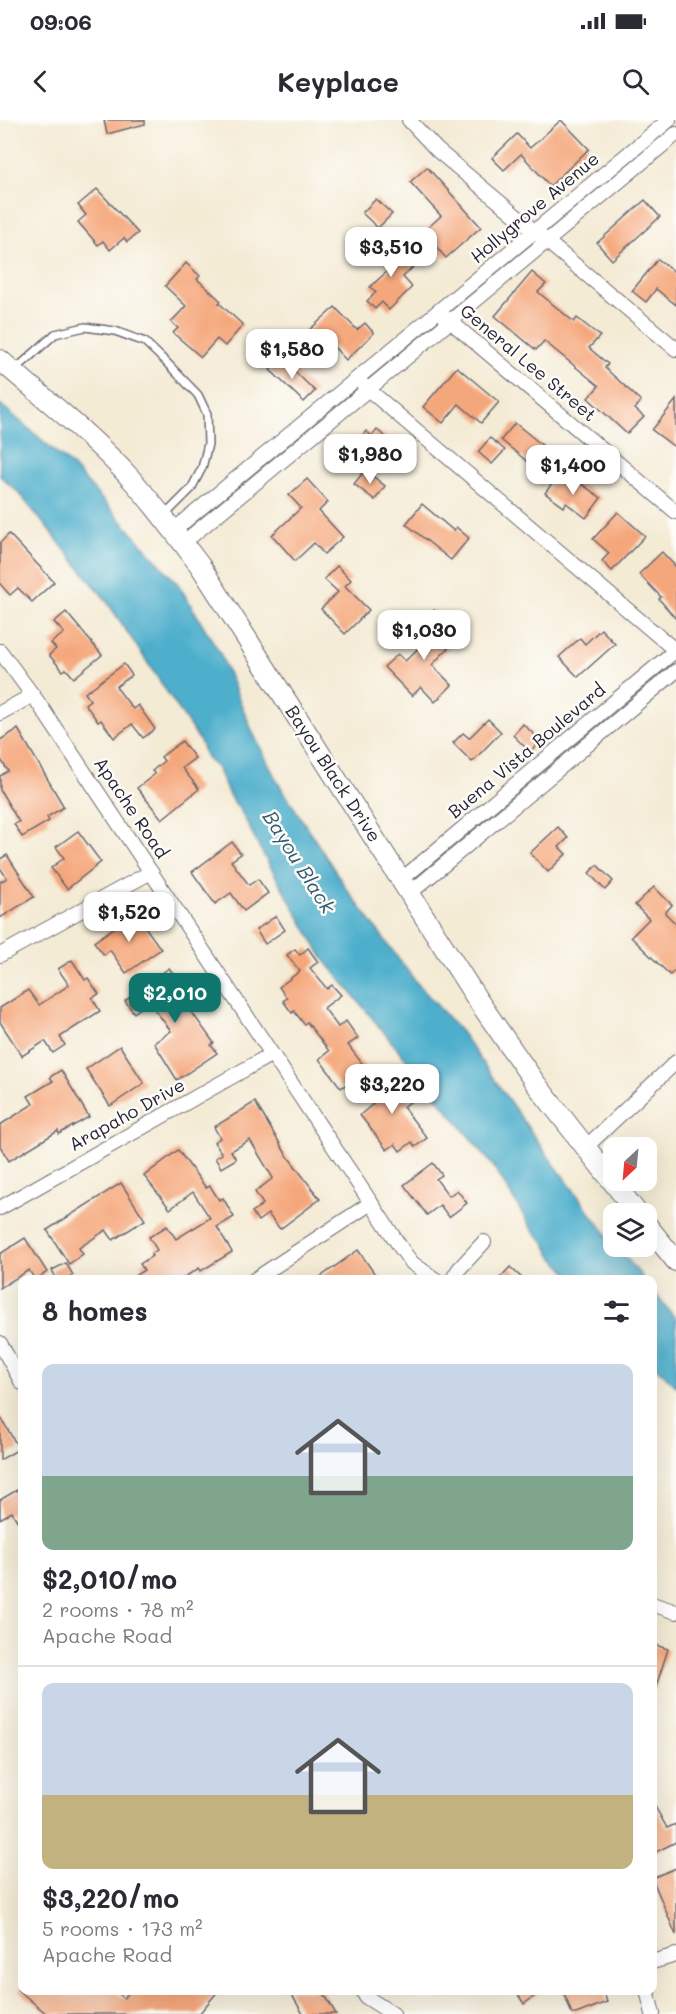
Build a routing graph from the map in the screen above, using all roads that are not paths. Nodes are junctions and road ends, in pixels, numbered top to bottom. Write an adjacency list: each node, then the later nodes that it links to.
1 (409, 120): 4 (street)
2 (669, 120): 4 (street, Hollygrove Avenue)
3 (676, 134): 5 (street, Hollygrove Avenue)
4 (536, 231): 5 (street); 6 (street, Hollygrove Avenue)
5 (548, 241): 7 (street, Hollygrove Avenue); 8 (street)
6 (439, 312): 7 (street, General Lee Street); 10 (street, Hollygrove Avenue)
7 (451, 322): 11 (street, Hollygrove Avenue); 12 (street, General Lee Street)
8 (676, 348)
9 (7, 366): 13 (main road, Bayou Black Drive); 13 (lane)
10 (357, 380): 11 (street); 13 (street, Hollygrove Avenue)
11 (369, 390): 13 (street, Hollygrove Avenue); 15 (street)
12 (676, 512)
13 (174, 530): 20 (main road, Bayou Black Drive)
14 (0, 651): 17 (street, Apache Road)
15 (676, 651): 20 (street, Buena Vista Boulevard)
16 (676, 671): 20 (street, Buena Vista Boulevard)
17 (33, 695): 18 (street); 19 (street, Apache Road)
18 (0, 712)
19 (151, 872): 21 (street); 22 (street, Apache Road)
20 (405, 886): 24 (main road, Bayou Black Drive)
21 (0, 955)
22 (272, 1054): 25 (street, Apache Road); 27 (street, Arapaho Drive)
23 (676, 1062): 24 (street)
24 (586, 1147): 26 (main road, Bayou Black Drive)
25 (371, 1203): 31 (street); 32 (street, Apache Road)
26 (629, 1203)
27 (0, 1208)
28 (657, 1238): 30 (main road)
29 (484, 1242): 33 (street)
30 (676, 1262)
31 (262, 1275)
32 (429, 1275)
33 (455, 1275)
34 (0, 1343): 35 (street)
35 (18, 1376)
36 (657, 1606): 37 (street)
37 (676, 1612)
38 (676, 1955): 39 (street)
39 (657, 1961)
40 (366, 1995): 42 (street)
41 (648, 1995): 43 (street)
42 (393, 2014)
43 (653, 2014)

